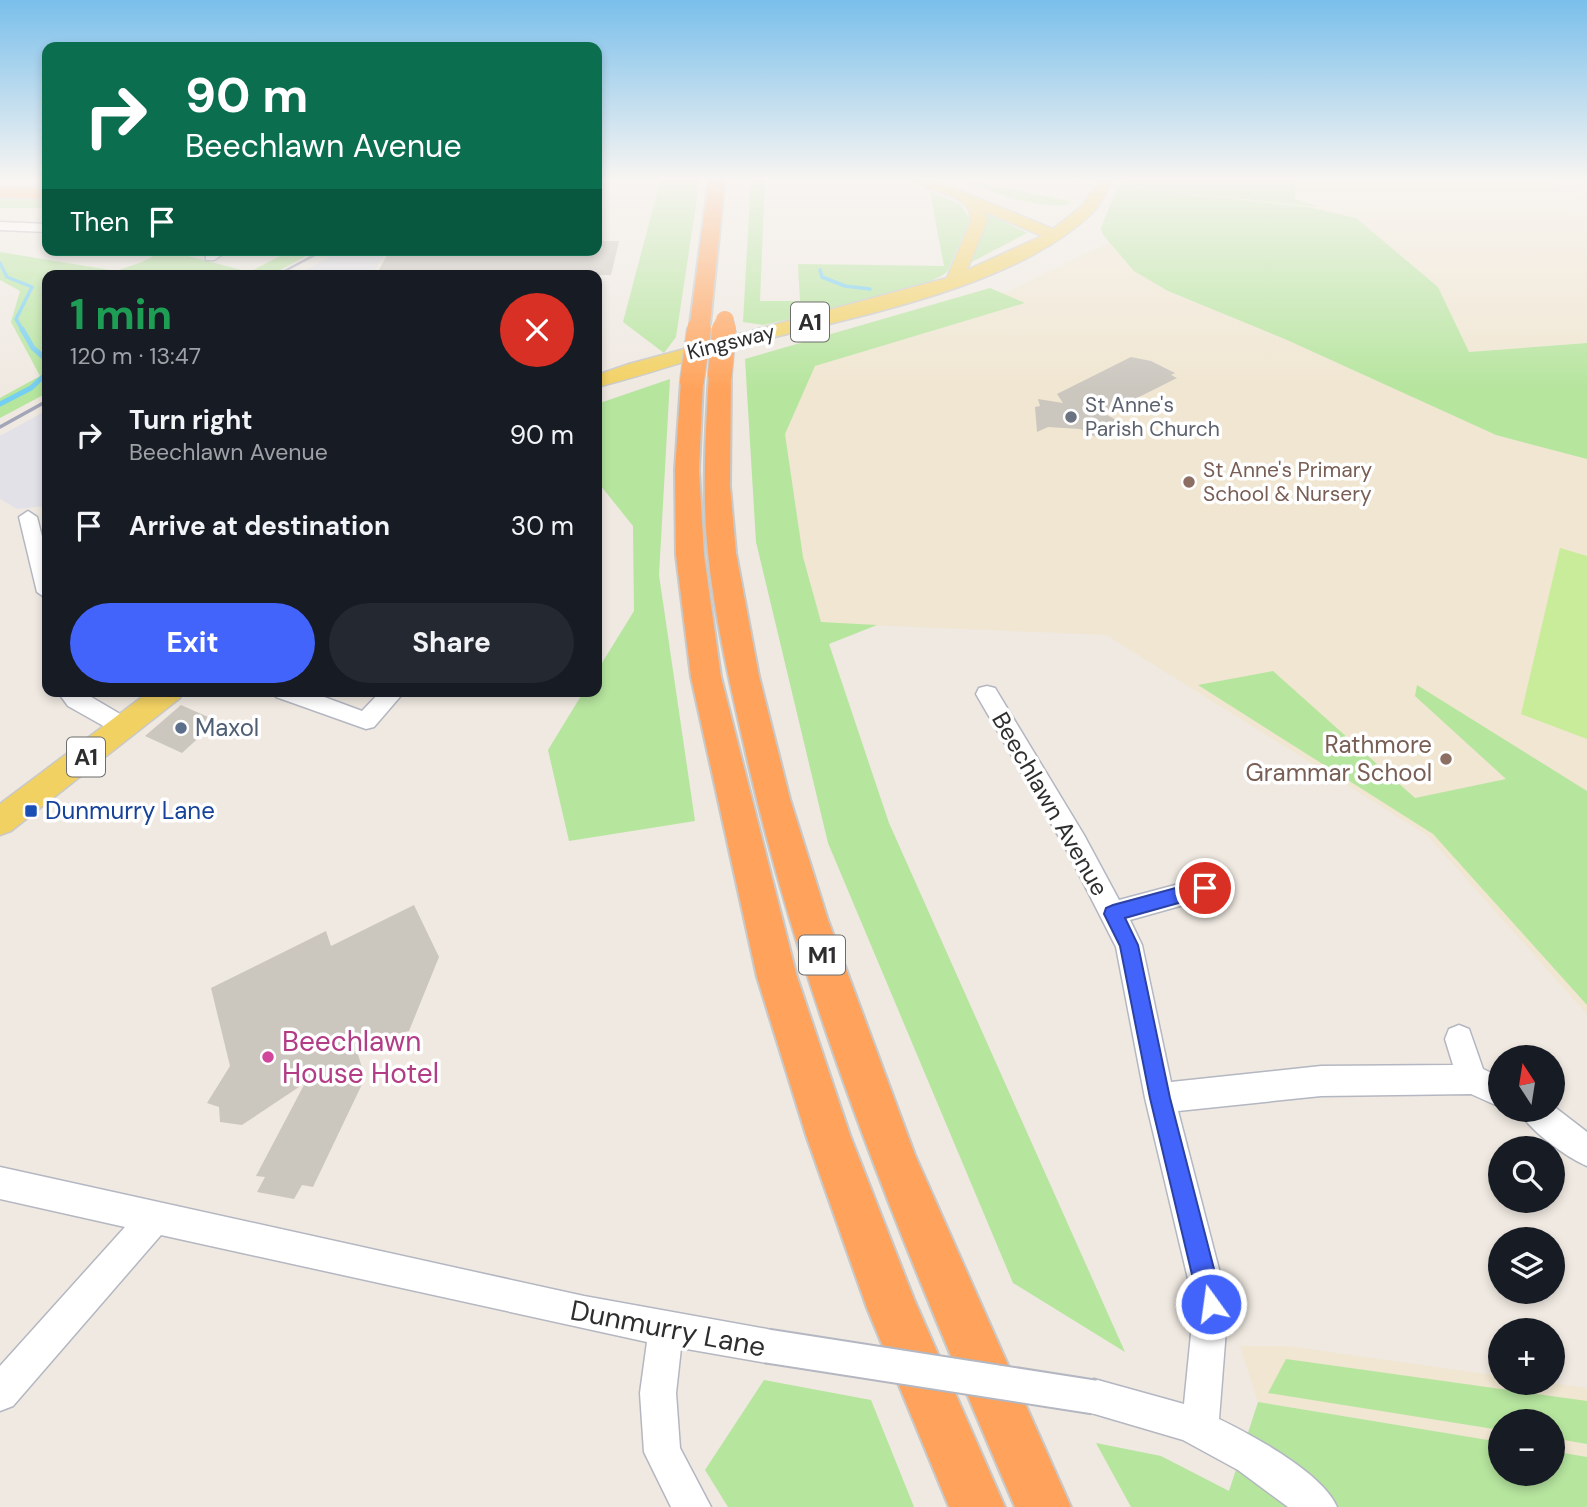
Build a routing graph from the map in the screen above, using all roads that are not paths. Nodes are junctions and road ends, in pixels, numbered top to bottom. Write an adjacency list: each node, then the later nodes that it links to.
1 (709, 248): 6 (highway, M1, bridge)
2 (968, 248): 4 (main road)
3 (1017, 248): 4 (main road, Kingsway / A1)
4 (954, 281): 7 (main road, Kingsway / A1)
5 (725, 313): 6 (highway, M1, bridge)
6 (706, 377): 32 (highway, M1); 33 (highway, M1)
7 (602, 379)
8 (28, 517): 9 (street)
9 (42, 572)
10 (987, 694): 18 (street, Beechlawn Avenue)
11 (73, 697): 15 (street)
12 (162, 697): 15 (main road, A1)
13 (300, 697): 14 (street)
14 (388, 697)
15 (124, 727): 16 (main road, A1)
16 (0, 821)
17 (1205, 888): 18 (street, Beechlawn Avenue)
18 (1113, 914): 22 (street, Beechlawn Avenue)
19 (1459, 1039): 20 (street)
20 (1472, 1079): 21 (street); 22 (street)
21 (1488, 1086)
22 (1160, 1098): 30 (street, Beechlawn Avenue)
23 (1550, 1122): 24 (street)
24 (1587, 1151)
25 (0, 1183): 26 (street, Dunmurry Lane)
26 (154, 1219): 27 (street, Dunmurry Lane); 29 (street)
27 (666, 1330): 28 (street, Dunmurry Lane); 31 (street)
28 (767, 1346): 30 (street, Dunmurry Lane, bridge)
29 (0, 1393)
30 (1200, 1430): 34 (street, Dunmurry Lane)
31 (692, 1507)
32 (977, 1507)
33 (1043, 1507)
34 (1318, 1507)

